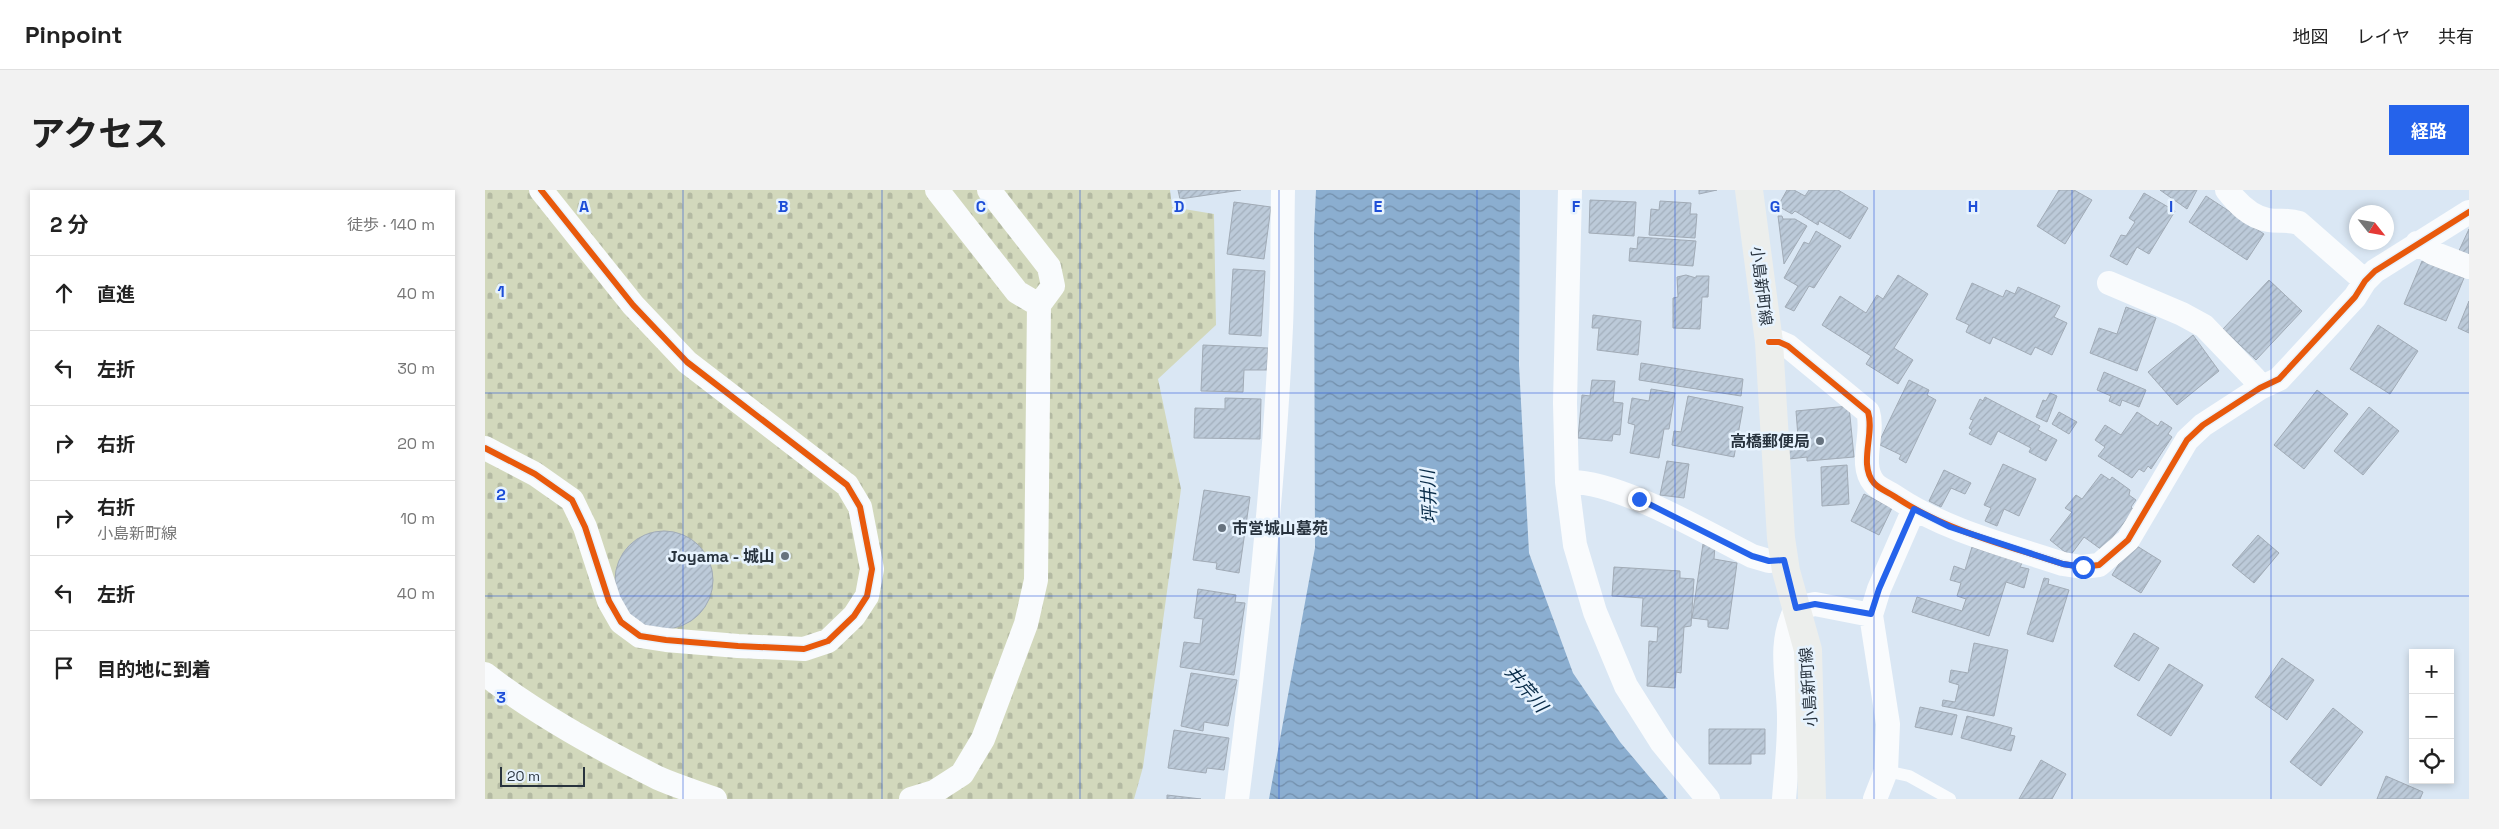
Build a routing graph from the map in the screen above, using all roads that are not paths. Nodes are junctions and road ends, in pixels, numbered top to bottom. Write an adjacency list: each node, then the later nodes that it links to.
1 (541, 190): 16 (street)
2 (937, 190): 13 (street)
3 (989, 190): 13 (street)
4 (1283, 190): 26 (street)
5 (1570, 190): 17 (street)
6 (1749, 190): 14 (main road, 小島新町線)
7 (2227, 190): 11 (street)
8 (2469, 212): 9 (street)
9 (2417, 243): 10 (street); 11 (street)
10 (2469, 267)
11 (2365, 281): 15 (street)
12 (2109, 283): 15 (street)
13 (1039, 305): 25 (street)
14 (1769, 342): 18 (street); 19 (main road, 小島新町線)
15 (2260, 388): 18 (street)
16 (485, 448)
17 (1567, 482): 19 (street); 27 (street)
18 (1914, 509): 21 (street)
19 (1784, 560): 20 (main road, 小島新町線)
20 (1796, 608): 21 (street); 28 (street); 29 (main road, 小島新町線)
21 (1871, 614): 23 (street)
22 (485, 674): 24 (street)
23 (1886, 771): 30 (street); 31 (lane)
24 (715, 799)
25 (911, 799)
26 (1237, 799)
27 (1708, 799)
28 (1784, 799)
29 (1812, 799)
30 (1875, 799)
31 (1950, 799)

